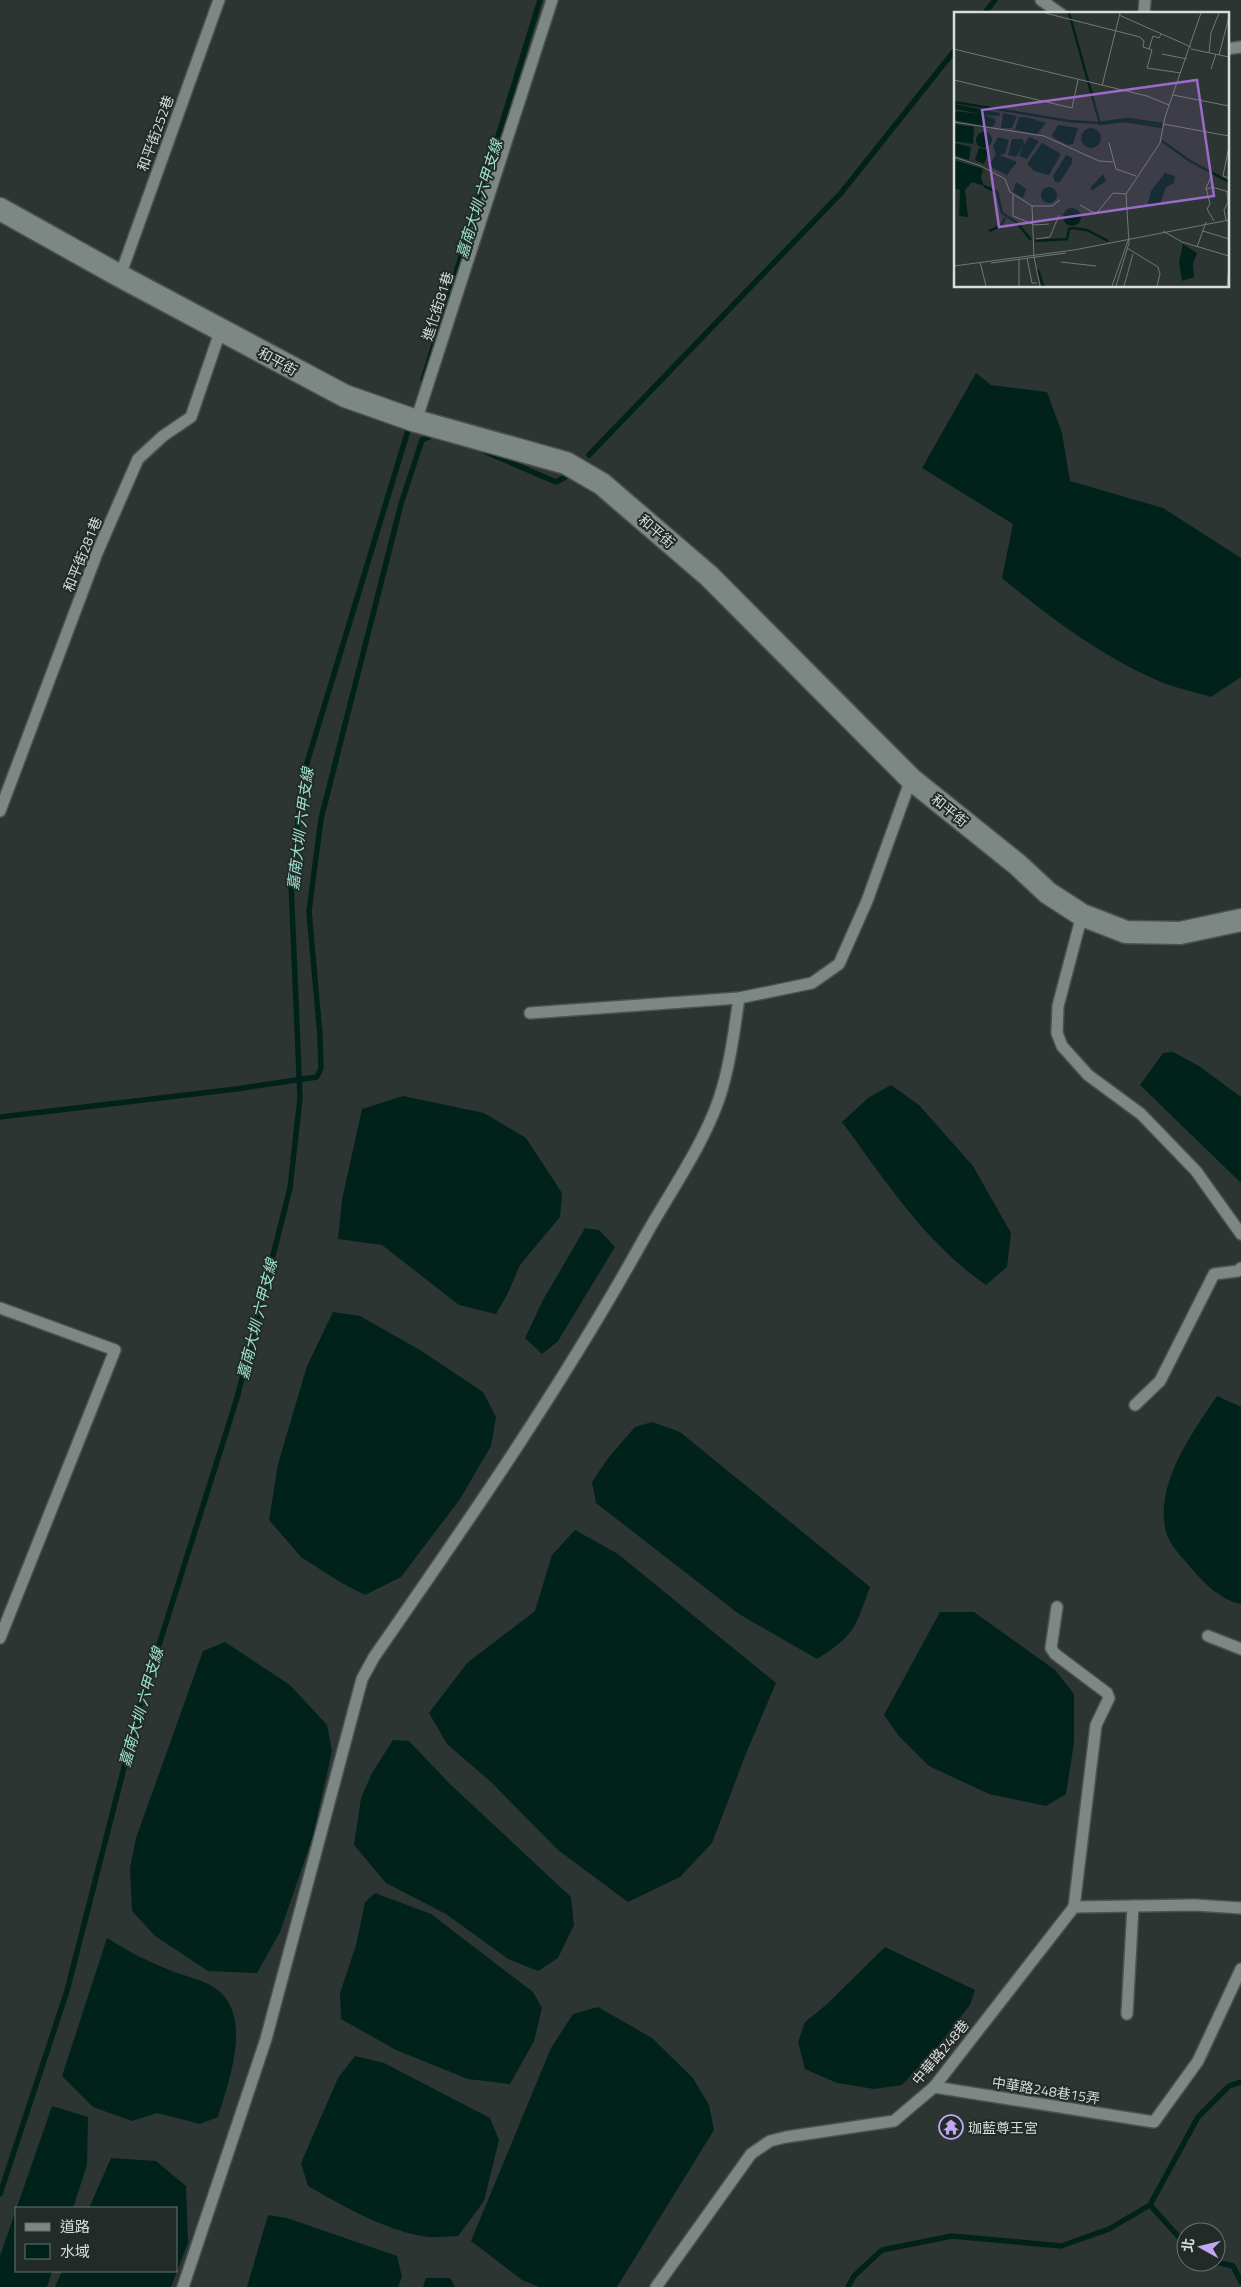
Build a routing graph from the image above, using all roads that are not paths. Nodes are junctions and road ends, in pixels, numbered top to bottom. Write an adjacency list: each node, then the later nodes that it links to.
1 (219, 0): 8 (lane, 和平街252巷)
2 (552, 0): 10 (lane, 進化街81巷)
3 (1041, 0): 4 (lane)
4 (1058, 12)
5 (1241, 47): 6 (lane)
6 (1228, 49)
7 (0, 209): 8 (street, 和平街)
8 (120, 276): 9 (street, 和平街)
9 (221, 329): 10 (street, 和平街); 12 (lane, 和平街281巷)
10 (416, 421): 11 (street, 和平街)
11 (911, 779): 13 (street, 和平街); 15 (lane)
12 (0, 811)
13 (1082, 915): 14 (street, 和平街); 17 (lane)
14 (1241, 920)
15 (739, 998): 16 (lane); 31 (lane)
16 (530, 1013)
17 (1241, 1234)
18 (1241, 1268): 20 (lane)
19 (0, 1308): 23 (lane)
20 (1135, 1405)
21 (1057, 1607): 26 (lane)
22 (1208, 1636): 24 (lane)
23 (0, 1638)
24 (1241, 1649)
25 (1133, 1906): 26 (lane); 27 (lane); 29 (lane)
26 (1074, 1907): 30 (lane, 中華路248巷)
27 (1241, 1908)
28 (1241, 1969): 30 (lane, 中華路248巷15弄)
29 (1127, 2014)
30 (934, 2088): 32 (lane, 中華路248巷)
31 (182, 2287)
32 (656, 2287)

